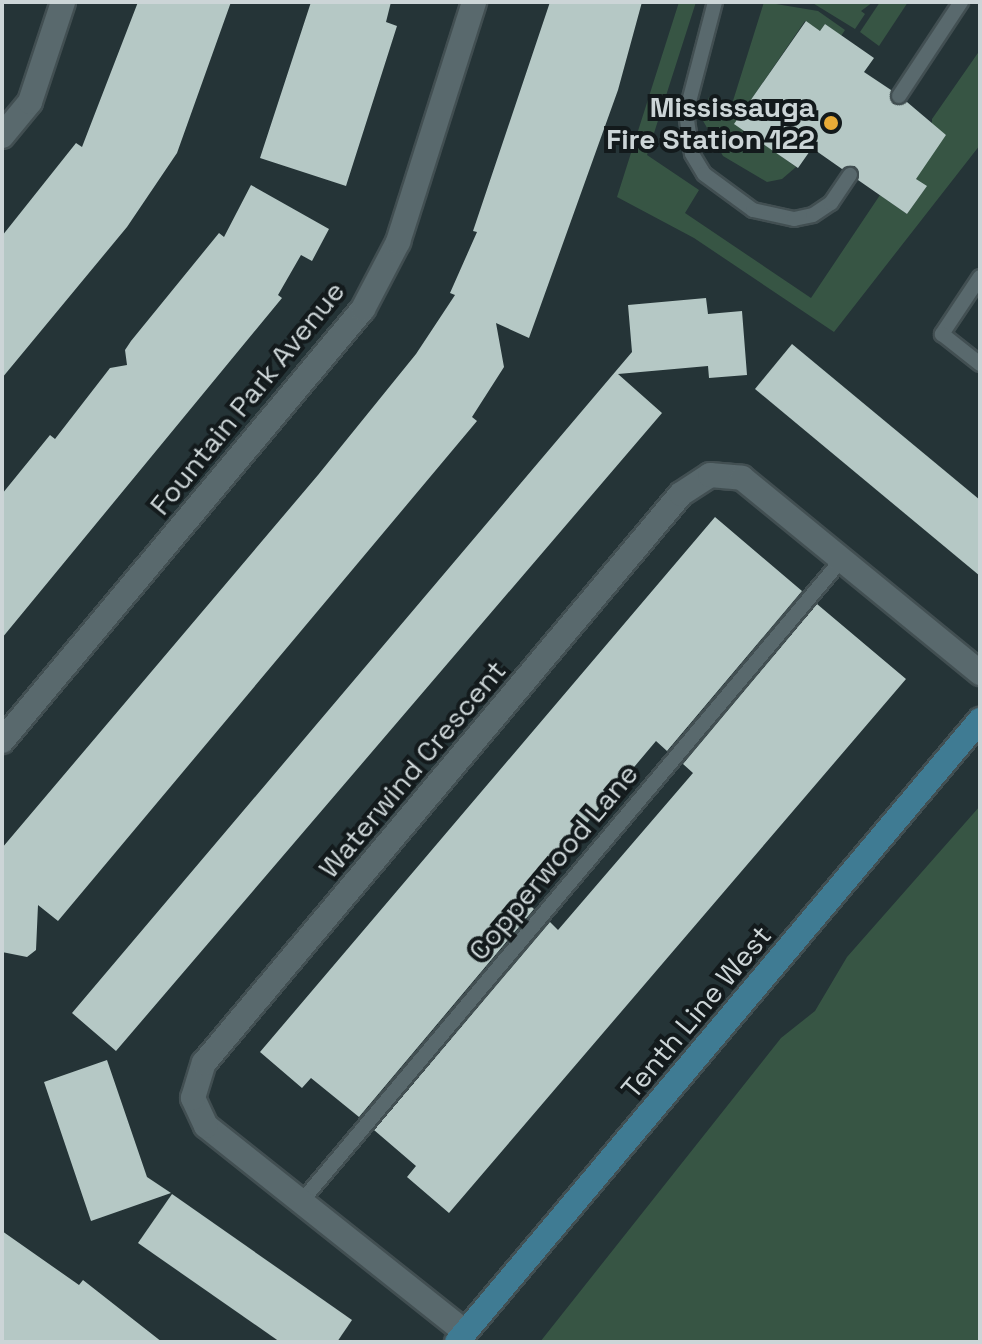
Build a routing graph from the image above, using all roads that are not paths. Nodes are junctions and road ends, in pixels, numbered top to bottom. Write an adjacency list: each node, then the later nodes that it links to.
1 (63, 2): 6 (street)
2 (474, 2): 13 (street, Fountain Park Avenue)
3 (715, 2): 7 (lane)
4 (961, 2): 5 (lane)
5 (899, 96)
6 (2, 136)
7 (850, 175)
8 (980, 277): 9 (lane)
9 (980, 364)
10 (844, 557): 11 (street, Waterwind Crescent); 14 (lane, Copperwood Lane); 14 (street, Waterwind Crescent)
11 (980, 673)
12 (980, 720): 15 (street, Tenth Line West)
13 (2, 741)
14 (301, 1202): 15 (street, Waterwind Crescent)
15 (461, 1337)

